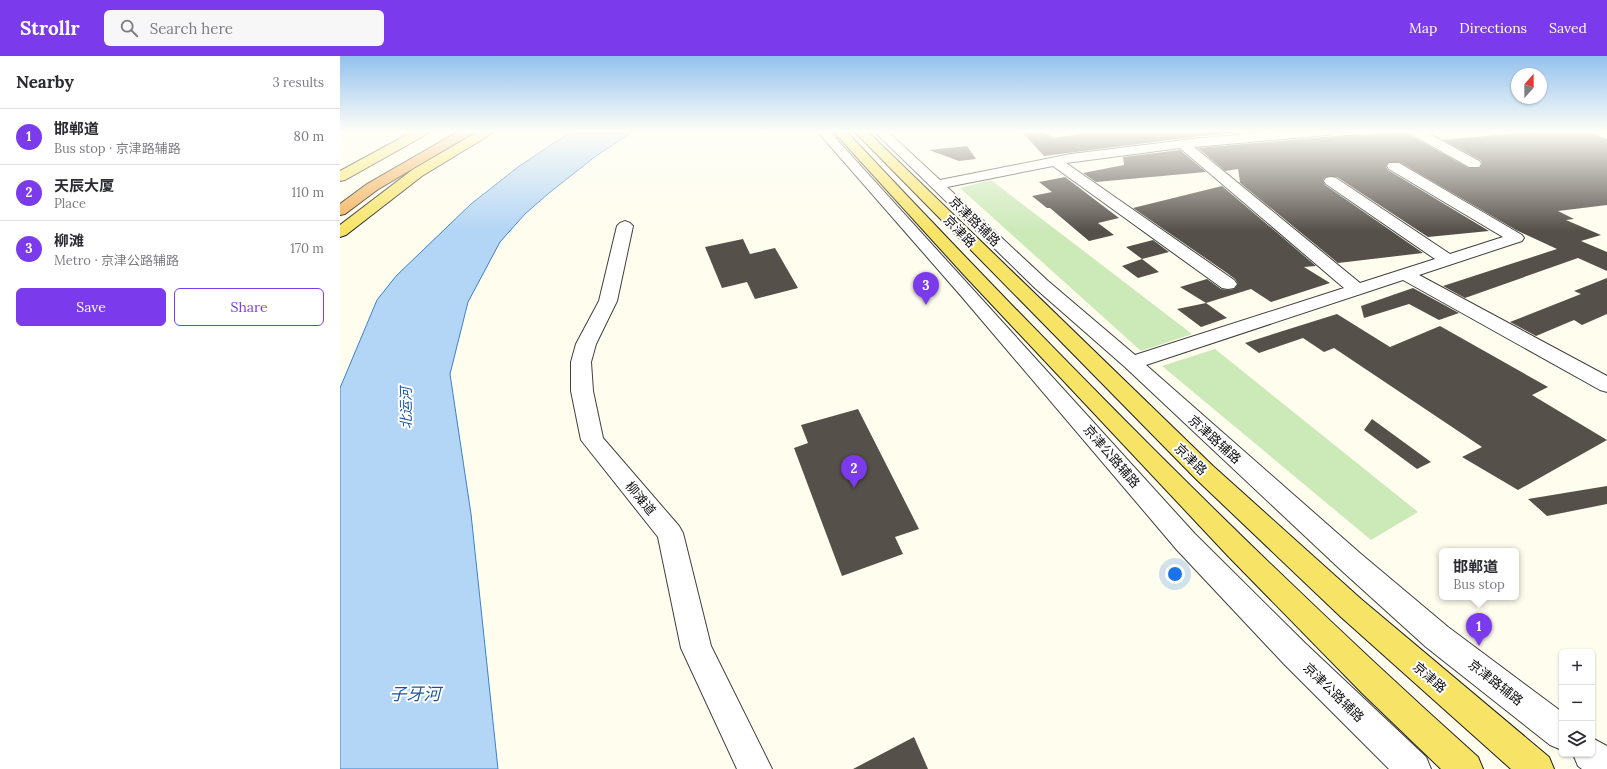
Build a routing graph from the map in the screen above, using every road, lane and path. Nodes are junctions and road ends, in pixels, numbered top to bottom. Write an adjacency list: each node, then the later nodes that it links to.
1 (380, 164): 15 (highway)
2 (380, 164): 15 (main road)
3 (399, 164): 17 (highway)
4 (432, 164): 13 (main road)
5 (853, 164): 30 (street, 京津公路辅路)
6 (870, 164): 31 (main road, 京津路)
7 (894, 164): 32 (main road, 京津路)
8 (916, 164): 16 (street, 京津路辅路)
9 (1039, 164): 16 (street)
10 (1060, 164): 22 (street)
11 (1213, 164): 23 (street)
12 (1394, 166): 20 (street)
13 (418, 173): 17 (main road); 19 (main road)
14 (1331, 181): 20 (street)
15 (343, 183)
16 (938, 185): 24 (street, 京津路辅路)
17 (344, 208)
18 (624, 226): 29 (street, 柳滩道)
19 (340, 232)
20 (1448, 260): 21 (street)
21 (1404, 274): 23 (street); 25 (street)
22 (1228, 284)
23 (1356, 290): 24 (street)
24 (1132, 364): 26 (street, 京津路辅路)
25 (1607, 385)
26 (1559, 731)
27 (1594, 757): 28 (street)
28 (1607, 767)
29 (755, 769)
30 (1414, 769)
31 (1466, 769)
32 (1537, 769)

